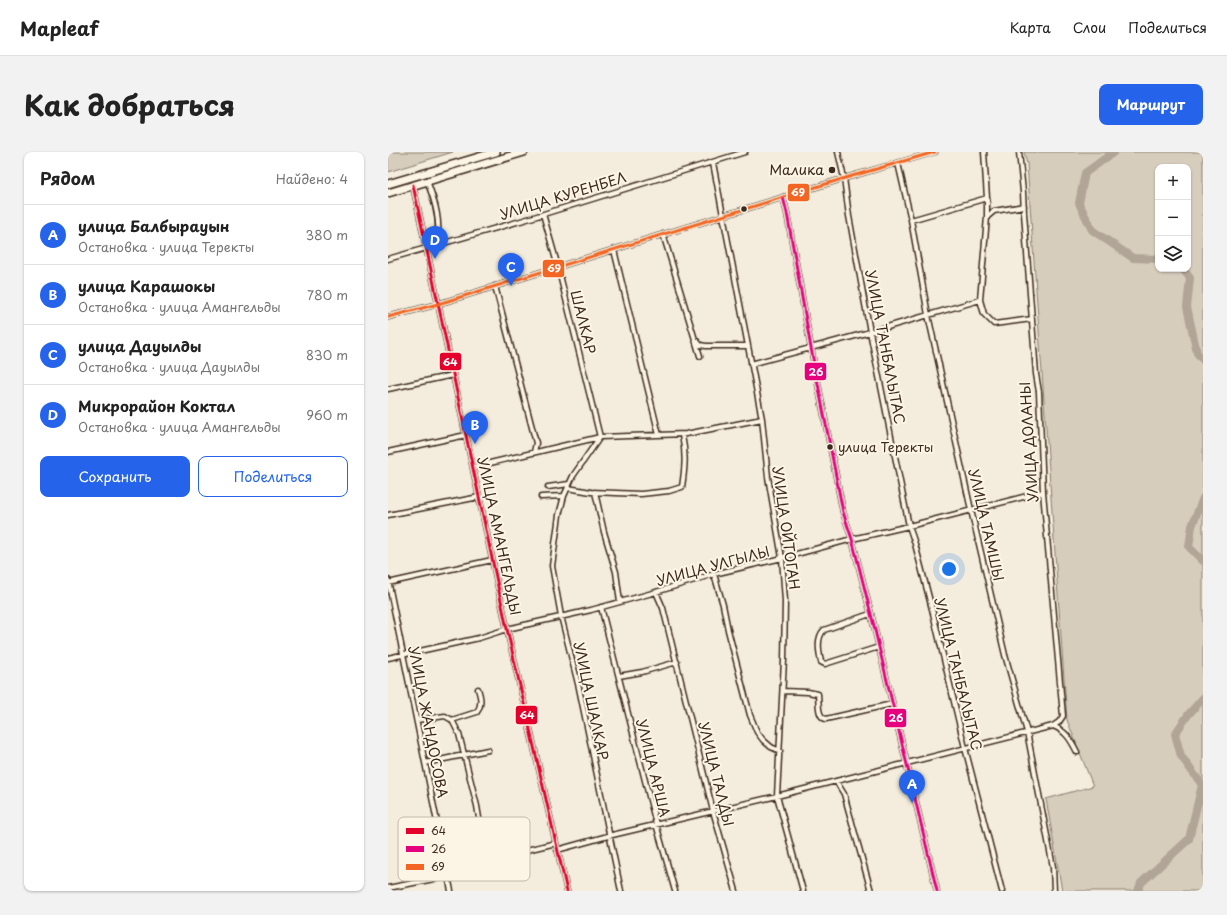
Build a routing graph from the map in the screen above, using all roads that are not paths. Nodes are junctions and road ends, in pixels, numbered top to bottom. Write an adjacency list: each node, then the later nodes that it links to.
1 (496, 152): 10 (highway)
2 (524, 152): 12 (highway)
3 (745, 152): 8 (street, УЛИЦА КУРЕНБЕЛ)
4 (838, 152): 11 (street, УЛИЦА ТАНБАЛЫТАС)
5 (935, 152): 9 (street)
6 (984, 152): 17 (street)
7 (1019, 152): 18 (street, УЛИЦА ДОЛАНЫ)
8 (713, 162): 19 (street, УЛИЦА КУРЕНБЕЛ); 20 (street, УЛИЦА ОЙТОГАН)
9 (898, 163): 11 (street); 22 (street, УЛИЦА ТАМШЫ)
10 (420, 175): 12 (highway); 13 (highway)
11 (844, 178): 16 (street); 35 (street, УЛИЦА ТАНБАЛЫТАС)
12 (424, 182): 14 (highway); 24 (street)
13 (388, 184)
14 (413, 185): 15 (highway); 25 (street, УЛИЦА АМАНГЕЛЬДЫ)
15 (388, 193)
16 (783, 198): 20 (street); 38 (street)
17 (987, 198): 21 (street); 22 (street)
18 (1024, 206): 21 (street); 34 (street, УЛИЦА ДОЛАНЫ)
19 (542, 214): 24 (street, УЛИЦА КУРЕНБЕЛ); 28 (street, ШАЛКАР)
20 (723, 216): 23 (street); 37 (street, УЛИЦА ОЙТОГАН)
21 (987, 217): 30 (street)
22 (911, 220): 32 (street, УЛИЦА ТАМШЫ)
23 (663, 234): 26 (street); 36 (street)
24 (436, 245): 25 (street, УЛИЦА КУРЕНБЕЛ)
25 (427, 248): 27 (street, УЛИЦА КУРЕНБЕЛ); 31 (street, УЛИЦА АМАНГЕЛЬДЫ)
26 (614, 250): 28 (street); 45 (street)
27 (388, 259)
28 (558, 267): 29 (street); 47 (street, ШАЛКАР)
29 (495, 286): 31 (street); 49 (street)
30 (980, 300): 32 (street); 34 (street)
31 (438, 304): 33 (street); 41 (street, УЛИЦА АМАНГЕЛЬДЫ)
32 (928, 315): 35 (street); 58 (street, УЛИЦА ТАМШЫ)
33 (388, 317)
34 (1032, 319): 54 (street, УЛИЦА ДОЛАНЫ)
35 (870, 332): 38 (street); 60 (street, УЛИЦА ТАНБАЛЫТАС)
36 (695, 340): 37 (street); 39 (street)
37 (747, 346): 40 (street, УЛИЦА ОЙТОГАН)
38 (811, 348): 40 (street); 61 (street)
39 (700, 356)
40 (751, 364): 43 (street, УЛИЦА ОЙТОГАН)
41 (453, 375): 42 (street); 44 (street, УЛИЦА АМАНГЕЛЬДЫ)
42 (388, 389)
43 (762, 419): 46 (street); 62 (street, УЛИЦА ОЙТОГАН)
44 (466, 435): 48 (street); 50 (street, УЛИЦА АМАНГЕЛЬДЫ)
45 (659, 435): 46 (street); 47 (street)
46 (682, 435): 53 (street)
47 (600, 437): 49 (street); 51 (street, УЛИЦА ШАЛКАР)
48 (388, 452)
49 (534, 452): 50 (street)
50 (473, 467): 55 (street, УЛИЦА АМАНГЕЛЬДЫ)
51 (569, 486): 52 (street); 53 (street); 56 (street, УЛИЦА ШАЛКАР)
52 (548, 487)
53 (596, 492): 67 (street)
54 (1043, 492): 58 (street, УЛИЦА УЛГЫЛЫ); 82 (street, УЛИЦА ДОЛАНЫ)
55 (479, 496): 59 (street); 63 (street, УЛИЦА АМАНГЕЛЬДЫ)
56 (564, 496): 57 (street); 70 (street, УЛИЦА ШАЛКАР)
57 (541, 497)
58 (971, 510): 60 (street, УЛИЦА УЛГЫЛЫ); 83 (street, УЛИЦА ТАМШЫ)
59 (388, 515)
60 (909, 526): 61 (street, УЛИЦА УЛГЫЛЫ); 84 (street, УЛИЦА ТАНБАЛЫТАС)
61 (852, 539): 62 (street, УЛИЦА УЛГЫЛЫ); 69 (street)
62 (782, 558): 64 (street, УЛИЦА УЛГЫЛЫ); 78 (street, УЛИЦА ОЙТОГАН)
63 (492, 560): 65 (street); 71 (street, УЛИЦА АМАНГЕЛЬДЫ)
64 (714, 574): 66 (street, УЛИЦА УЛГЫЛЫ); 86 (street)
65 (388, 582): 73 (street, УЛИЦА ЖАНДОСОВА)
66 (656, 592): 67 (street, УЛИЦА УЛГЫЛЫ); 75 (street, УЛИЦА ТАЛДЫ)
67 (620, 602): 68 (street, УЛИЦА УЛГЫЛЫ)
68 (600, 607): 70 (street, УЛИЦА УЛГЫЛЫ); 76 (street, УЛИЦА АРША)
69 (870, 614): 72 (street); 72 (street)
70 (561, 616): 71 (street, УЛИЦА УЛГЫЛЫ); 97 (street, УЛИЦА ШАЛКАР)
71 (508, 629): 73 (street, УЛИЦА УЛГЫЛЫ); 98 (street, УЛИЦА АМАНГЕЛЬДЫ)
72 (878, 647): 79 (street)
73 (403, 654): 74 (street, УЛИЦА УЛГЫЛЫ); 80 (street, УЛИЦА ЖАНДОСОВА)
74 (388, 658)
75 (677, 662): 76 (street); 93 (street, УЛИЦА ТАЛДЫ)
76 (619, 676): 96 (street, УЛИЦА АРША)
77 (478, 689): 81 (street)
78 (784, 691): 79 (street); 86 (street, УЛИЦА ОЙТОГАН)
79 (892, 704): 90 (street)
80 (417, 720): 81 (street); 89 (street, УЛИЦА ЖАНДОСОВА)
81 (452, 720): 88 (street)
82 (1053, 726): 83 (street); 87 (street)
83 (1027, 732): 84 (street); 113 (street, УЛИЦА ТАМШЫ)
84 (965, 748): 90 (street); 112 (street, УЛИЦА ТАНБАЛЫТАС)
85 (488, 750): 88 (street)
86 (780, 751): 92 (street, УЛИЦА ОЙТОГАН)
87 (1077, 752)
88 (464, 754): 89 (street); 95 (street)
89 (425, 763): 94 (street, УЛИЦА ЖАНДОСОВА)
90 (906, 763): 91 (street); 111 (street)
91 (836, 781): 92 (street); 110 (street)
92 (777, 796): 93 (street); 109 (street, УЛИЦА ОЙТОГАН)
93 (713, 811): 96 (street); 108 (street, УЛИЦА ТАЛДЫ)
94 (437, 817)
95 (479, 817)
96 (656, 824): 97 (street); 107 (street, УЛИЦА АРША)
97 (608, 836): 100 (street); 106 (street, УЛИЦА ШАЛКАР)
98 (556, 844): 99 (street); 100 (street, УЛИЦА АМАНГЕЛЬДЫ)
99 (530, 850)
100 (557, 850): 105 (street, УЛИЦА АМАНГЕЛЬДЫ)
101 (424, 881): 103 (street)
102 (450, 881): 104 (street, УЛИЦА ЖАНДОСОВА)
103 (388, 888)
104 (451, 891)
105 (567, 891)
106 (620, 891)
107 (675, 891)
108 (736, 891)
109 (803, 891)
110 (871, 891)
111 (937, 891)
112 (1002, 891)
113 (1054, 891)

